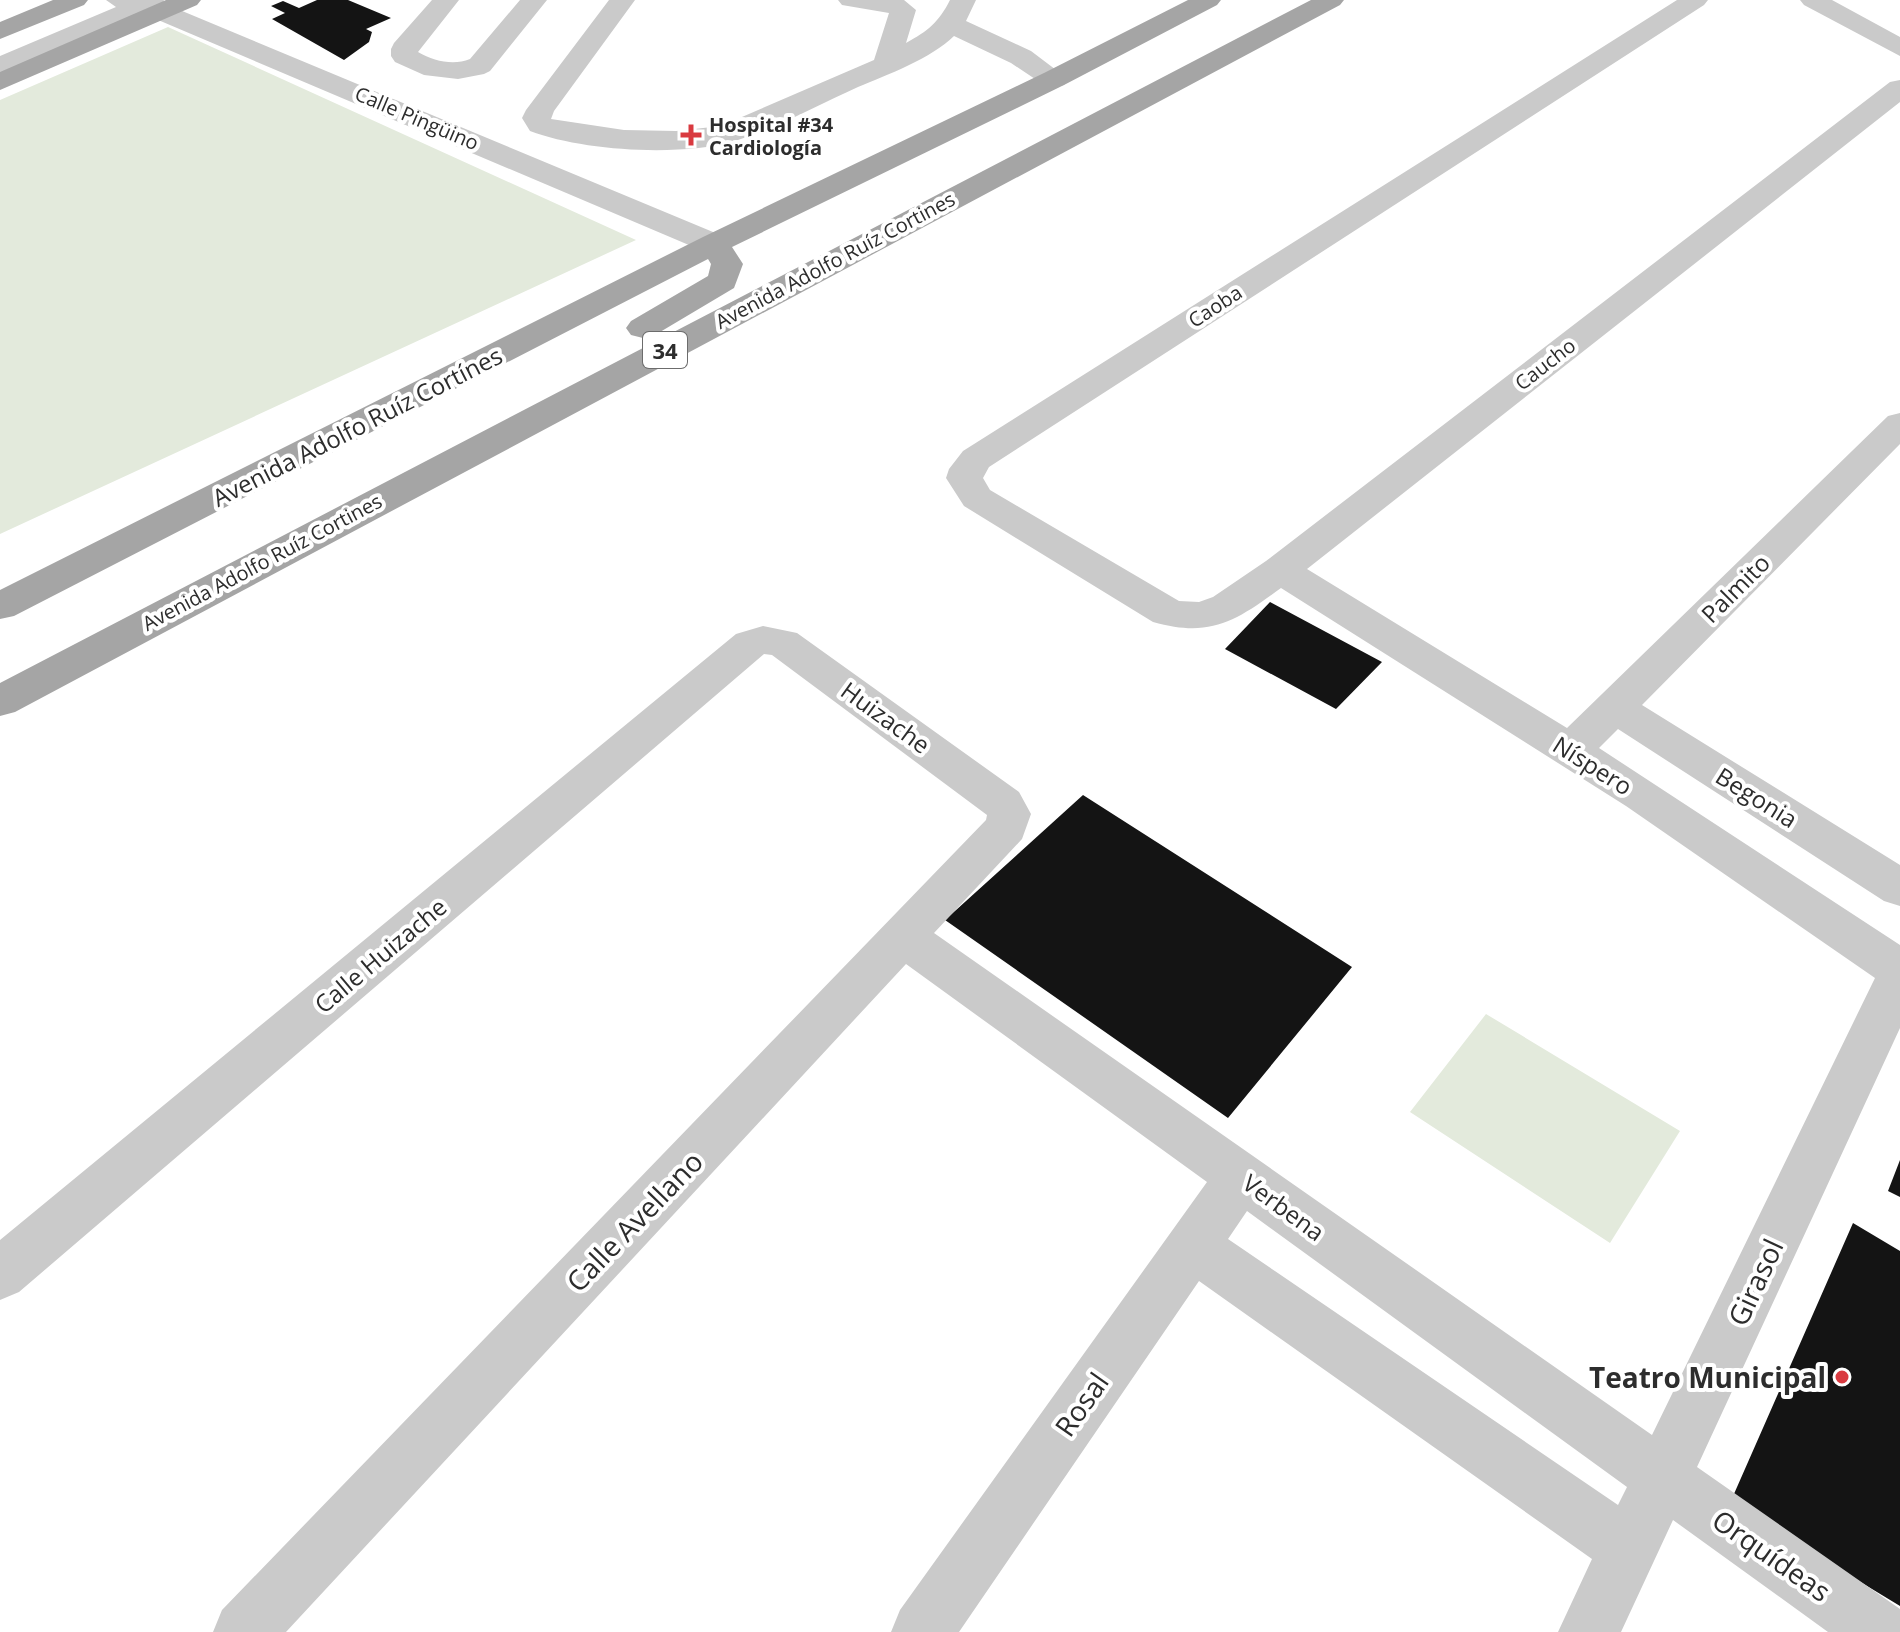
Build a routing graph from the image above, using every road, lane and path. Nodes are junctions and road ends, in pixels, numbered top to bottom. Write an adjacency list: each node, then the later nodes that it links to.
1 (75, 0): 12 (main road)
2 (446, 0): 3 (street)
3 (534, 0)
4 (622, 0): 15 (street)
5 (851, 0): 15 (street)
6 (1208, 0): 17 (main road)
7 (1331, 0): 21 (main road, Avenida Adolfo Ruíz Cortines / 34)
8 (1695, 0): 25 (street, Caoba)
9 (1813, 0): 13 (street)
10 (146, 2): 14 (street); 16 (street); 18 (main road); 20 (street, Calle Pingüino)
11 (957, 12): 15 (street); 17 (street)
12 (0, 31)
13 (1900, 48)
14 (0, 54)
15 (886, 65)
16 (0, 66)
17 (1054, 79): 20 (main road)
18 (0, 82)
19 (1900, 88): 23 (street, Caucho)
20 (714, 244): 21 (main road); 24 (main road, Avenida Adolfo Ruíz Cortínes)
21 (543, 413): 27 (main road, Avenida Adolfo Ruíz Cortines / 34)
22 (1900, 424): 28 (street, Palmito)
23 (1280, 570): 25 (street, Caucho); 29 (street, Níspero)
24 (0, 606)
25 (1180, 617)
26 (763, 640): 30 (street, Huizache); 36 (street, Calle Huizache)
27 (0, 701)
28 (1614, 707): 29 (street, Palmito); 31 (street, Begonia)
29 (1570, 751): 33 (street, Níspero)
30 (1004, 804): 32 (street, Calle Avellano)
31 (1900, 888)
32 (904, 937): 34 (street, Verbena); 39 (street, Calle Avellano)
33 (1900, 973): 37 (street, Girasol)
34 (1241, 1176): 35 (street, Rosal); 37 (street, Verbena)
35 (1192, 1245): 38 (street); 40 (street, Rosal)
36 (0, 1274)
37 (1663, 1477): 38 (street, Girasol); 42 (street, Orquídeas)
38 (1628, 1548): 41 (street, Girasol)
39 (244, 1632)
40 (922, 1632)
41 (1589, 1632)
42 (1880, 1632)

